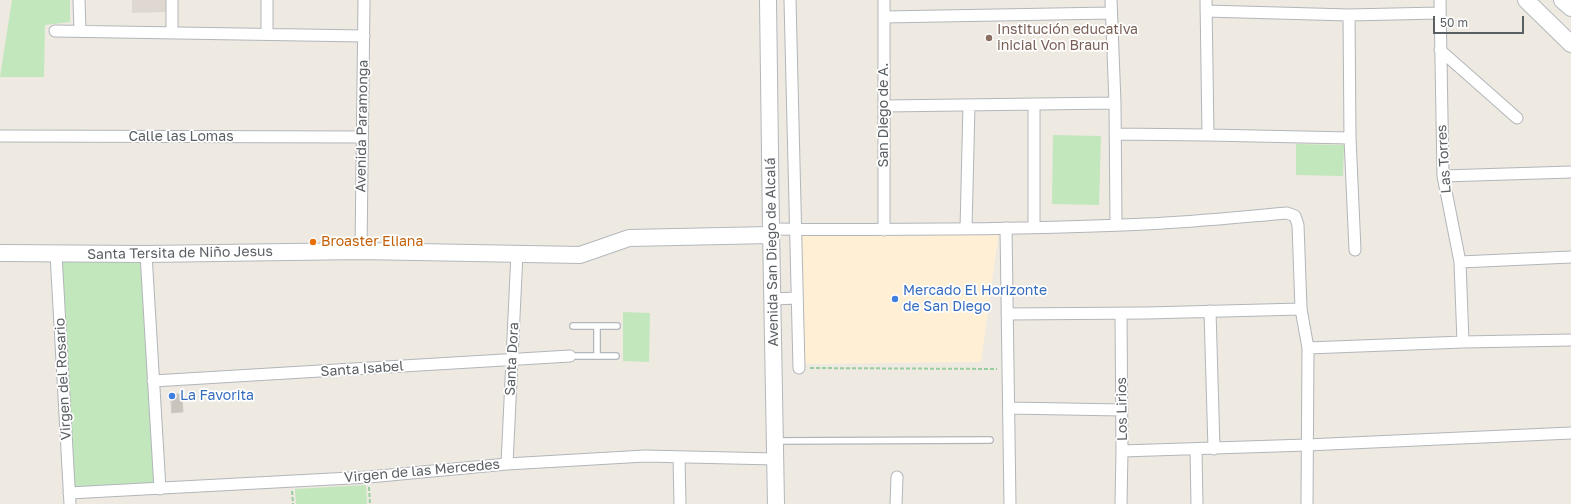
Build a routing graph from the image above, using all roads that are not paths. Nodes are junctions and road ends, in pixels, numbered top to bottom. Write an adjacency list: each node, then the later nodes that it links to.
1 (79, 0): 19 (street)
2 (172, 0): 20 (street)
3 (267, 0): 21 (street)
4 (364, 0): 22 (street, Avenida Paramonga)
5 (768, 0): 43 (street, Avenida San Diego de Alcalá)
6 (790, 0): 40 (street, Avenida San Diego de Alcalá)
7 (884, 0): 17 (street, San Diego de A.)
8 (1111, 0): 14 (street)
9 (1440, 0): 15 (street, Las Torres)
10 (1526, 0): 23 (street)
11 (1562, 0): 13 (street)
12 (1206, 6): 16 (street); 31 (street)
13 (1571, 8)
14 (1111, 13): 17 (street); 25 (street)
15 (1439, 13): 16 (street); 24 (street, Las Torres)
16 (1349, 15): 34 (street)
17 (884, 17): 28 (street, San Diego de A.)
18 (55, 31): 19 (street)
19 (80, 31): 20 (street)
20 (172, 32): 21 (street)
21 (267, 34): 22 (street)
22 (364, 36): 33 (street, Avenida Paramonga)
23 (1571, 44)
24 (1440, 50): 29 (street); 36 (street, Las Torres)
25 (1115, 103): 26 (street); 30 (street)
26 (1034, 104): 27 (street); 38 (street)
27 (969, 105): 28 (street); 41 (street)
28 (884, 106): 42 (street, San Diego de A.)
29 (1517, 118)
30 (1115, 134): 31 (street); 37 (street)
31 (1208, 135): 34 (street)
32 (0, 136): 33 (street, Calle las Lomas)
33 (362, 137): 45 (street, Avenida Paramonga)
34 (1350, 138): 44 (street)
35 (1571, 172): 36 (street)
36 (1443, 176): 51 (street, Las Torres)
37 (1116, 225): 38 (street); 54 (street)
38 (1034, 227): 39 (street)
39 (1006, 228): 41 (street); 57 (street)
40 (795, 229): 42 (street); 43 (street); 52 (street, Avenida San Diego de Alcalá)
41 (966, 229): 42 (street)
42 (884, 230)
43 (771, 232): 47 (street, Santa Tersita de Niño Jesus); 53 (street, Avenida San Diego de Alcalá)
44 (1355, 250)
45 (361, 251): 47 (street, Santa Tersita de Niño Jesus); 49 (street, Santa Tersita de Niño Jesus)
46 (0, 253): 48 (street, Santa Tersita de Niño Jesus)
47 (517, 253): 67 (street, Santa Dora)
48 (56, 254): 49 (street, Santa Tersita de Niño Jesus); 84 (street, Virgen del Rosario)
49 (146, 254): 69 (street)
50 (1571, 257): 51 (street)
51 (1460, 262): 62 (street, Las Torres)
52 (797, 298): 53 (street); 68 (street, Avenida San Diego de Alcalá)
53 (772, 299): 74 (street, Avenida San Diego de Alcalá)
54 (1301, 309): 55 (street); 63 (street)
55 (1210, 311): 56 (street); 77 (street)
56 (1121, 313): 57 (street); 71 (street, Los Lirios)
57 (1007, 314): 70 (street)
58 (573, 326): 59 (lane)
59 (597, 326): 60 (lane); 65 (lane)
60 (617, 326)
61 (1571, 340): 62 (street)
62 (1463, 342): 63 (street)
63 (1308, 348): 75 (street)
64 (570, 356): 65 (lane); 67 (street, Santa Isabel)
65 (597, 356): 66 (lane)
66 (616, 356)
67 (512, 360): 69 (street, Santa Isabel); 81 (street, Santa Dora)
68 (799, 368)
69 (153, 381): 83 (street)
70 (1009, 408): 71 (street); 88 (street)
71 (1122, 410): 78 (street, Los Lirios)
72 (1571, 433): 75 (street)
73 (990, 440): 74 (lane)
74 (775, 441): 80 (street, Avenida San Diego de Alcalá)
75 (1307, 445): 77 (street); 91 (street)
76 (1196, 449): 77 (street); 78 (street); 90 (street)
77 (1214, 449)
78 (1122, 452): 89 (street, Los Lirios)
79 (679, 457): 80 (street, Virgen de las Mercedes); 81 (street, Virgen de las Mercedes); 85 (street)
80 (775, 458): 86 (street, Avenida San Diego de Alcalá)
81 (507, 464): 83 (street, Virgen de las Mercedes)
82 (897, 477): 87 (street)
83 (160, 489): 84 (street, Virgen de las Mercedes)
84 (70, 498)
85 (680, 504)
86 (776, 504)
87 (896, 504)
88 (1010, 504)
89 (1121, 504)
90 (1197, 504)
91 (1307, 504)

